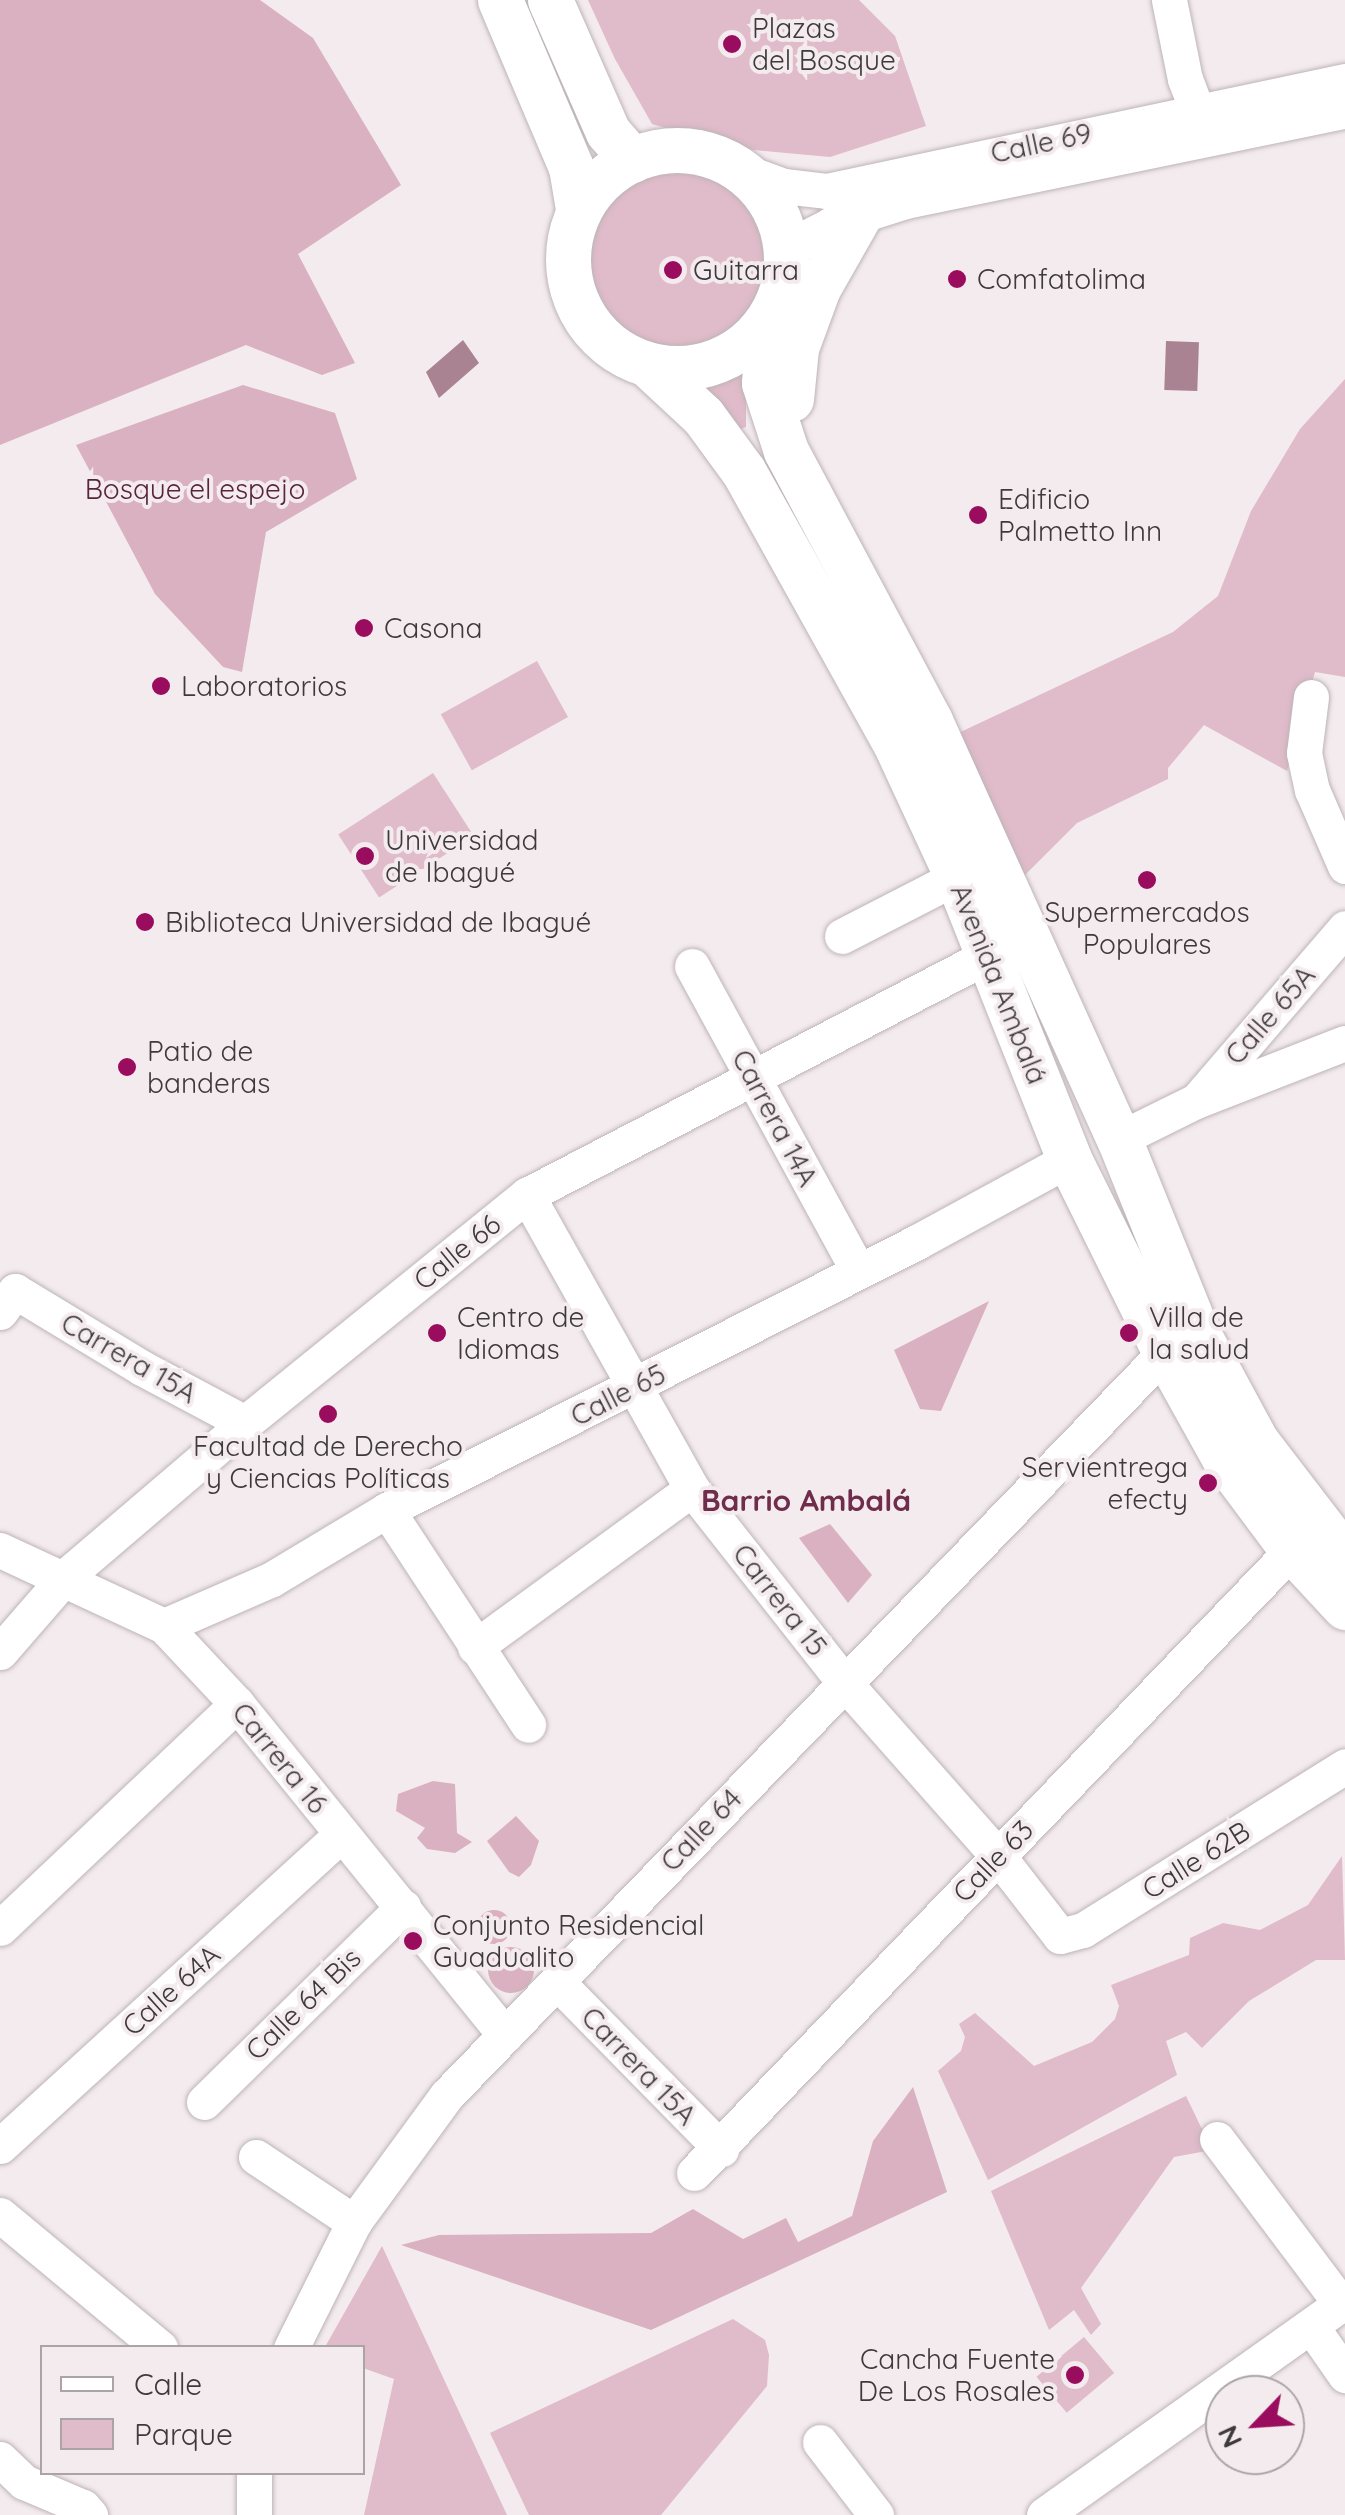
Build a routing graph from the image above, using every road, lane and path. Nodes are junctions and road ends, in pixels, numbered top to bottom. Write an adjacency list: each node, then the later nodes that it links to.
1 (500, 0): 9 (main road)
2 (550, 0): 7 (main road)
3 (1169, 0): 6 (street)
4 (1345, 81): 6 (street, Calle 69)
5 (1345, 112): 6 (street, Calle 69)
6 (1203, 127): 8 (street, Calle 69); 10 (street, Calle 69)
7 (632, 160): 8 (main road); 9 (main road)
8 (740, 170): 11 (main road)
9 (578, 209): 13 (main road)
10 (860, 214): 11 (street, Calle 69); 14 (main road)
11 (787, 255): 12 (main road)
12 (769, 319): 13 (main road); 14 (main road, Avenida Ambalá)
13 (647, 364): 17 (main road, Avenida Ambalá)
14 (786, 450): 25 (main road, Avenida Ambalá)
15 (1312, 696): 16 (street)
16 (1345, 866)
17 (956, 877): 19 (street); 20 (main road, Avenida Ambalá)
18 (1345, 928): 24 (street, Calle 65A)
19 (842, 936)
20 (987, 956): 23 (street, Calle 66); 26 (main road, Avenida Ambalá)
21 (692, 966): 23 (street, Carrera 14A)
22 (1345, 1044): 24 (street)
23 (756, 1079): 27 (street, Calle 66); 28 (street, Carrera 14A)
24 (1196, 1101): 25 (street)
25 (1119, 1139): 30 (main road, Avenida Ambalá)
26 (1070, 1159): 28 (street, Calle 65); 31 (main road, Avenida Ambalá)
27 (527, 1195): 32 (street, Carrera 15); 33 (street, Calle 66)
28 (858, 1271): 32 (street, Calle 65)
29 (8, 1302): 33 (street, Carrera 15A)
30 (1190, 1313): 31 (street, Calle 64); 38 (main road, Avenida Ambalá)
31 (1164, 1352): 37 (main road, Avenida Ambalá); 44 (street, Calle 64)
32 (636, 1386): 34 (street, Carrera 15); 35 (street, Calle 65)
33 (245, 1423): 39 (street, Calle 66)
34 (692, 1488): 42 (street); 44 (street, Carrera 15)
35 (387, 1510): 41 (street, Calle 65); 42 (street)
36 (0, 1550): 39 (street, Carrera 16)
37 (1292, 1550): 40 (main road, Avenida Ambalá); 49 (street, Calle 63)
38 (1345, 1557)
39 (65, 1577): 41 (street, Carrera 16); 43 (street, Calle 66)
40 (1345, 1608)
41 (164, 1626): 45 (street, Carrera 16)
42 (475, 1646): 46 (street)
43 (0, 1652)
44 (844, 1681): 49 (street, Carrera 15); 53 (street, Calle 64)
45 (238, 1704): 48 (street, Carrera 16); 52 (street)
46 (528, 1725)
47 (1345, 1766): 51 (street, Calle 62B)
48 (342, 1834): 50 (street, Carrera 16); 57 (street, Calle 64A)
49 (998, 1856): 51 (street, Carrera 15); 59 (street, Calle 63)
50 (403, 1907): 54 (street, Carrera 16); 55 (street, Calle 64 Bis)
51 (1046, 1923)
52 (0, 1928)
53 (558, 1983): 54 (street, Calle 64); 59 (street, Carrera 15A)
54 (505, 2035): 61 (street, Calle 64)
55 (204, 2102)
56 (1217, 2139): 62 (street)
57 (0, 2146)
58 (256, 2158): 61 (street)
59 (708, 2161)
60 (0, 2215): 64 (street)
61 (354, 2222): 65 (street, Calle 64)
62 (1343, 2302): 63 (street)
63 (1311, 2326): 66 (street); 70 (street)
64 (156, 2345)
65 (292, 2345)
66 (1345, 2375)
67 (820, 2442): 73 (street)
68 (0, 2459): 71 (street)
69 (254, 2475): 72 (street)
70 (1055, 2512)
71 (90, 2515)
72 (254, 2515)
73 (876, 2515)

